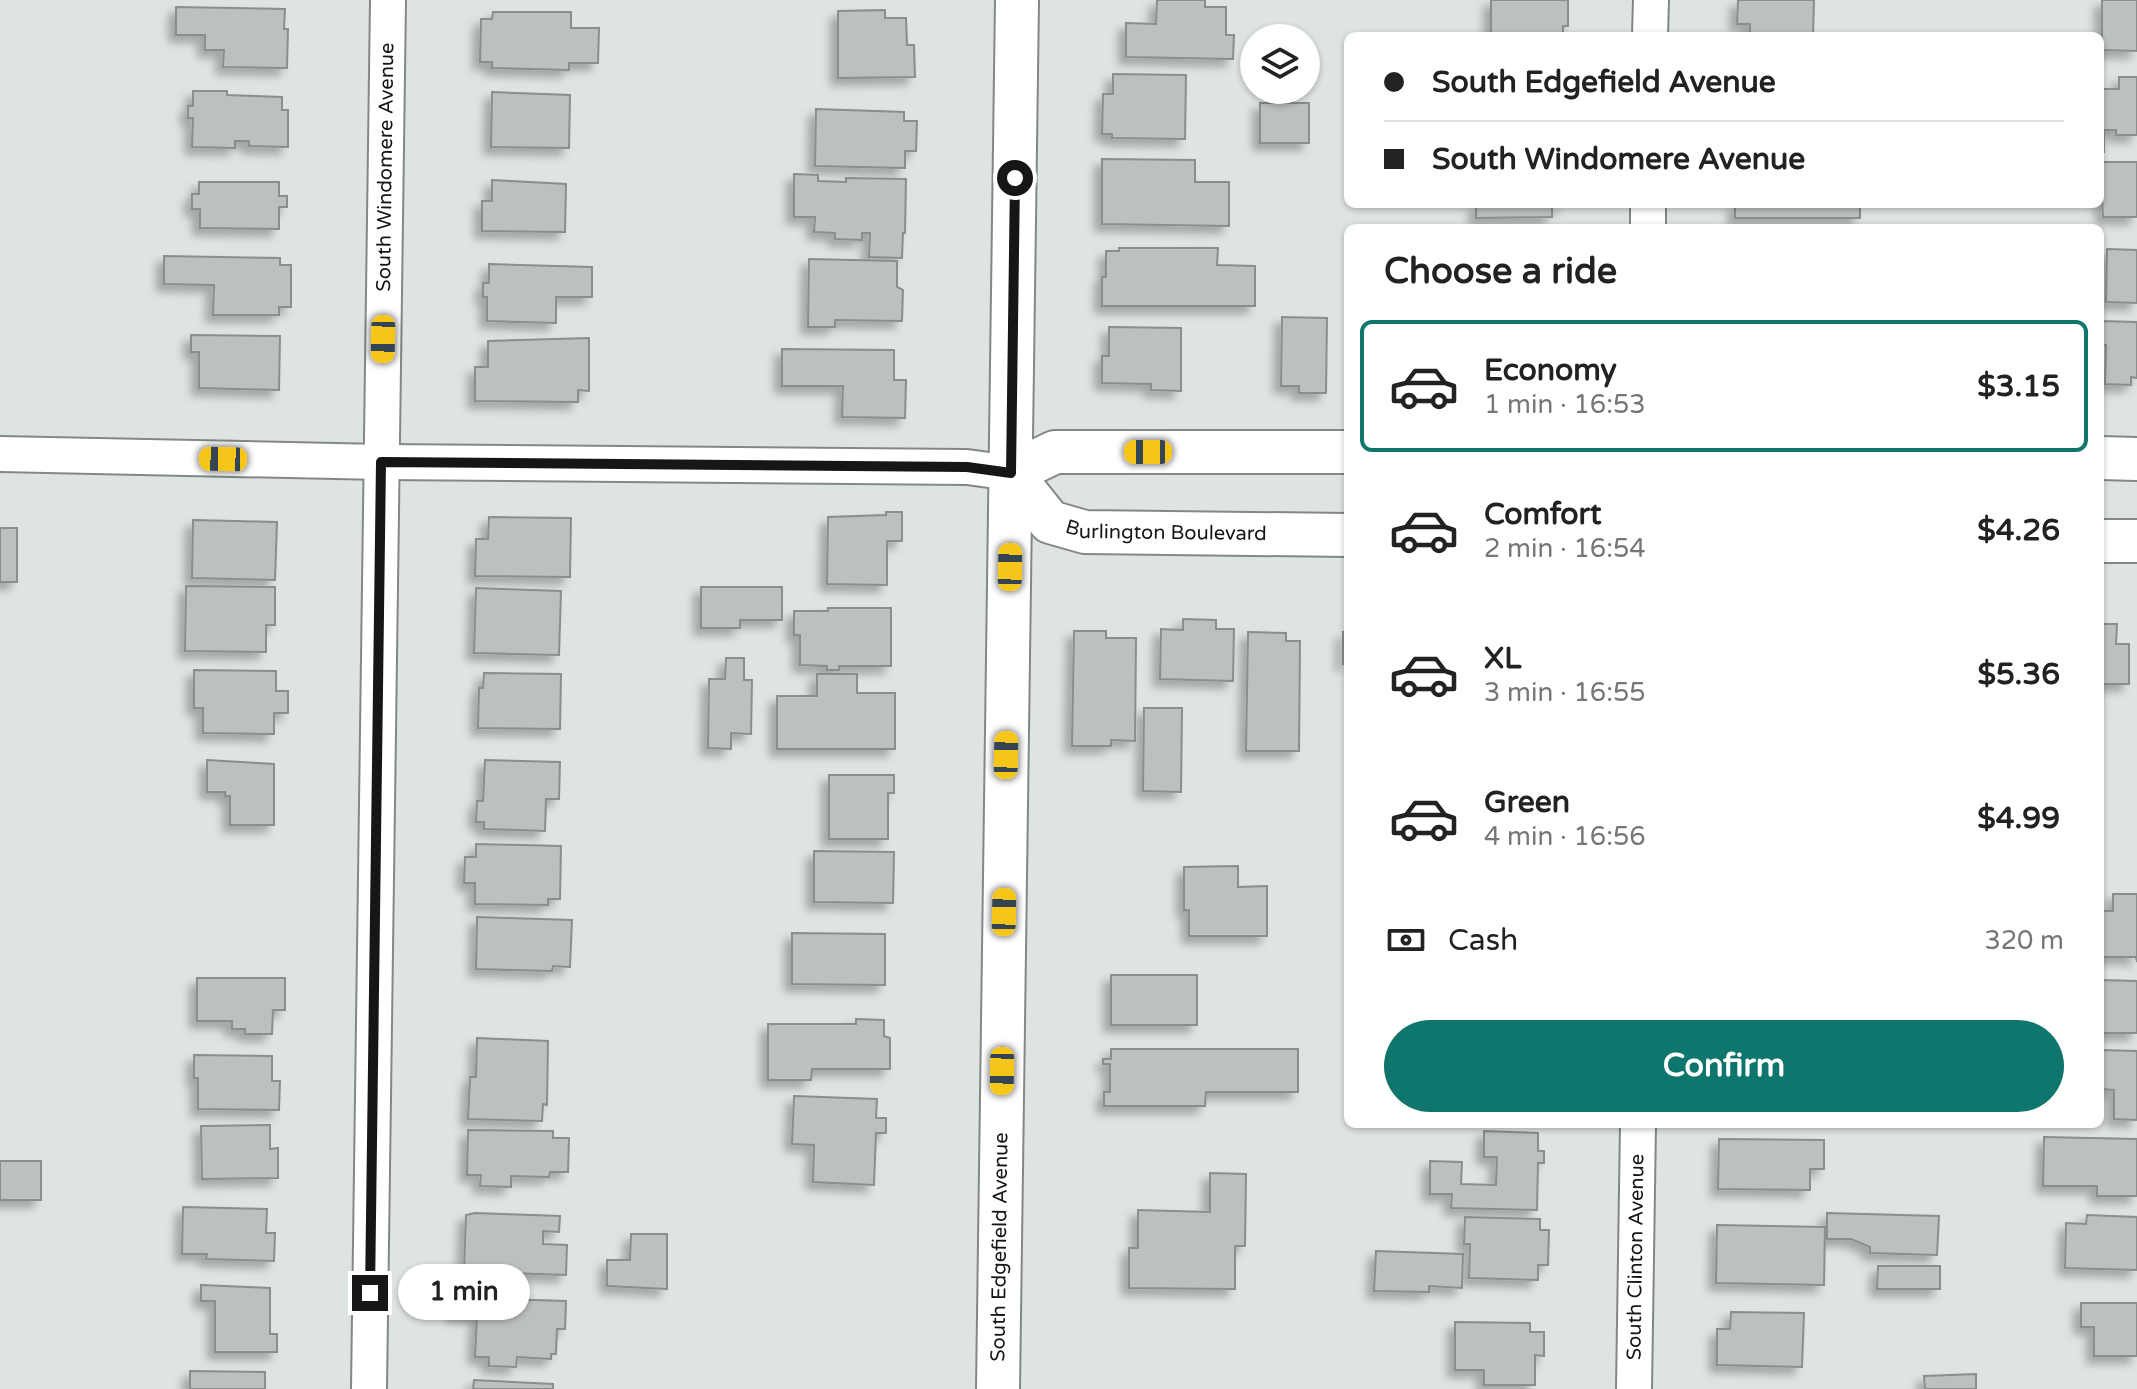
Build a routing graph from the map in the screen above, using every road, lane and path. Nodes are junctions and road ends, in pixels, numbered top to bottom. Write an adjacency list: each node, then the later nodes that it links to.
1 (388, 0): 9 (street, South Windomere Avenue)
2 (1017, 0): 10 (street, South Edgefield Avenue)
3 (1651, 0): 4 (street)
4 (1650, 32)
5 (1344, 452): 10 (street)
6 (0, 454): 9 (street)
7 (2104, 458): 8 (street)
8 (2137, 459)
9 (381, 462): 10 (street); 15 (street, South Windomere Avenue)
10 (1011, 473): 11 (street, Burlington Boulevard); 16 (street, South Edgefield Avenue)
11 (1344, 535)
12 (2104, 541): 13 (street)
13 (2137, 541)
14 (1638, 1128): 17 (street, South Clinton Avenue)
15 (369, 1389)
16 (998, 1389)
17 (1634, 1389)

